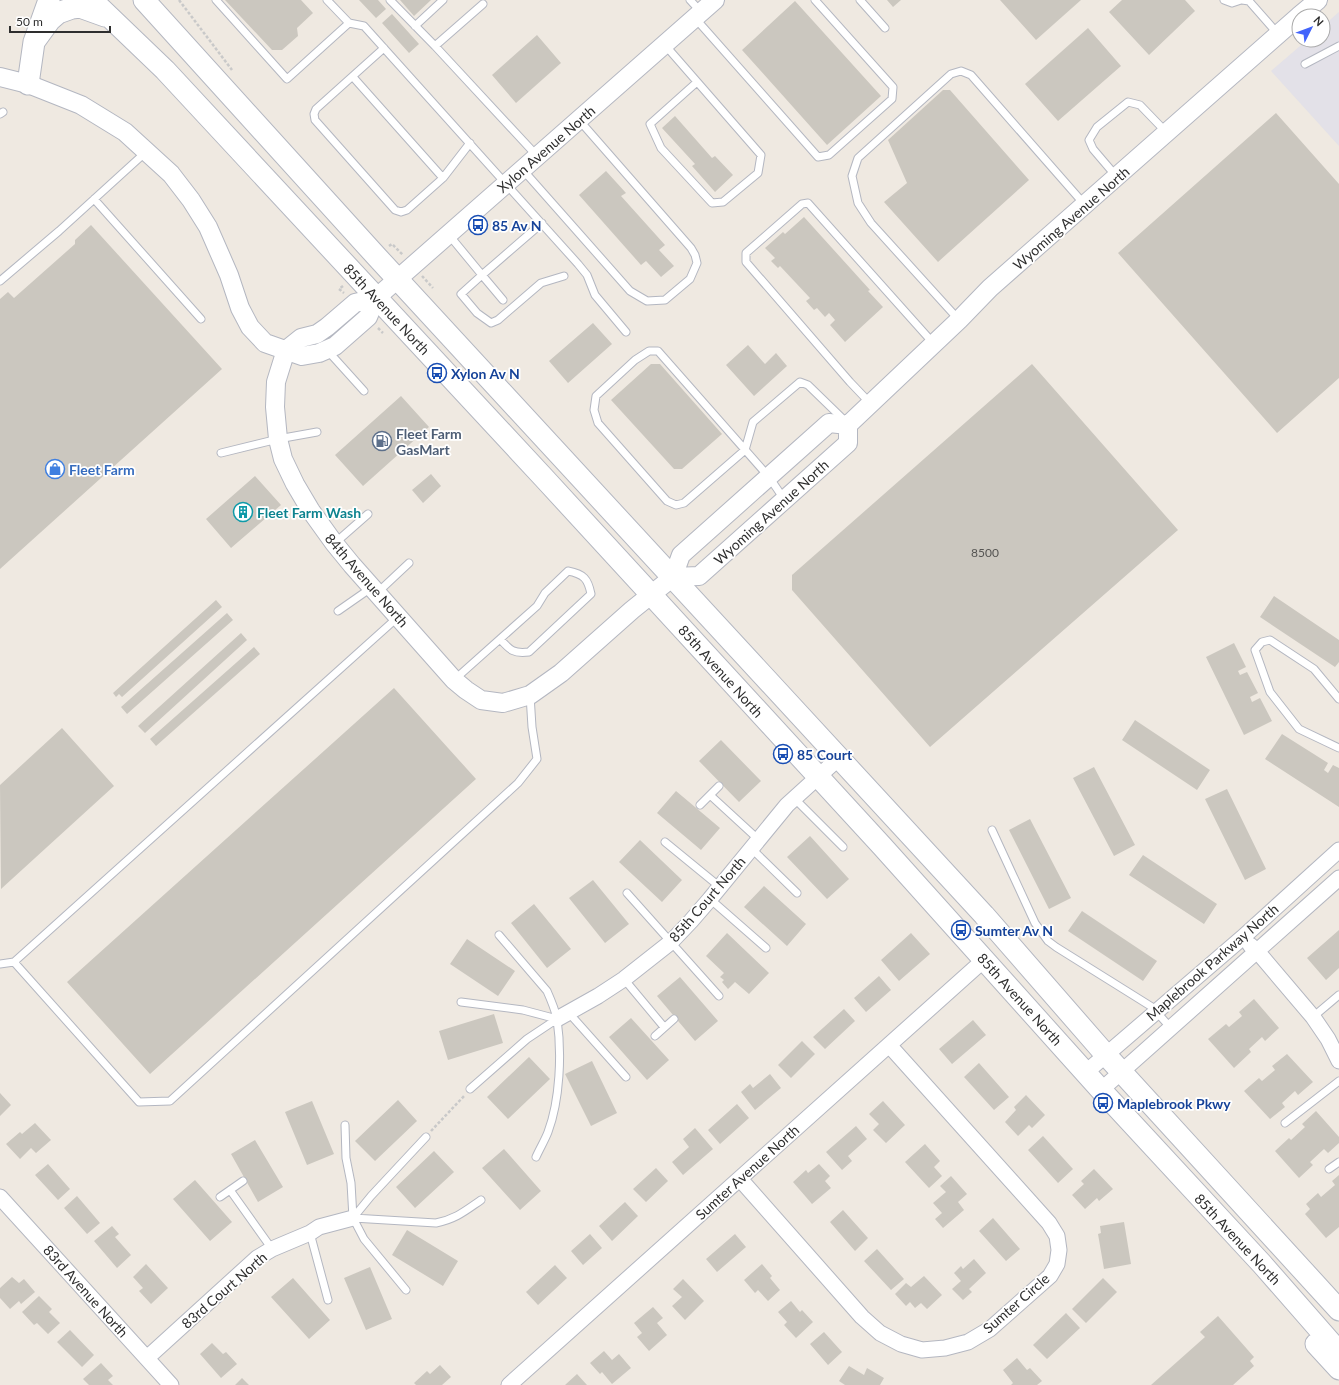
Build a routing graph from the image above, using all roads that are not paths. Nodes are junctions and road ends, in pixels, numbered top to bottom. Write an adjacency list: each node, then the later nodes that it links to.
1 (49, 0): 23 (main road)
2 (92, 0): 17 (main road, 85th Avenue North)
3 (144, 0): 48 (main road, 85th Avenue North)
4 (216, 0): 18 (lane)
5 (327, 0): 18 (lane)
6 (390, 0): 20 (lane)
7 (443, 0): 20 (lane)
8 (715, 0): 16 (street, Xylon Avenue North)
9 (815, 0): 16 (lane)
10 (860, 0): 21 (lane)
11 (1224, 0): 12 (lane)
12 (1241, 0): 22 (lane)
13 (1316, 1): 15 (street, Wyoming Avenue North)
14 (483, 4): 25 (lane)
15 (1308, 8)
16 (695, 10): 24 (street, Xylon Avenue North)
17 (110, 18): 23 (main road); 50 (main road, 85th Avenue North)
18 (349, 23): 27 (lane)
19 (1291, 23): 22 (street, Wyoming Avenue North)
20 (415, 26): 25 (lane)
21 (885, 28)
22 (1279, 34): 34 (street, Wyoming Avenue North)
23 (34, 42): 32 (main road)
24 (665, 45): 31 (lane); 33 (street, Xylon Avenue North)
25 (435, 46): 37 (lane)
26 (1339, 46): 28 (lane)
27 (384, 48): 30 (lane); 35 (lane)
28 (1305, 64)
29 (0, 77): 32 (street)
30 (353, 77): 40 (lane); 40 (lane)
31 (697, 82): 31 (lane)
32 (28, 84): 36 (street)
33 (580, 120): 37 (street, Xylon Avenue North); 38 (lane)
34 (1167, 134): 39 (street, Wyoming Avenue North); 39 (lane)
35 (470, 143): 40 (lane); 41 (lane)
36 (147, 151): 42 (lane); 56 (street)
37 (538, 157): 38 (street, Xylon Avenue North)
38 (523, 170): 41 (street, Xylon Avenue North)
39 (1118, 177): 43 (street, Wyoming Avenue North)
40 (443, 178)
41 (507, 184): 44 (lane); 45 (street, Xylon Avenue North)
42 (94, 199): 49 (lane); 52 (lane)
43 (1085, 205): 53 (street, Wyoming Avenue North); 53 (lane)
44 (542, 223): 46 (lane); 54 (lane)
45 (449, 235): 46 (lane); 48 (street, Xylon Avenue North)
46 (482, 275): 47 (lane); 51 (lane)
47 (564, 276)
48 (398, 279): 50 (street, Xylon Avenue North); 70 (main road, 85th Avenue North)
49 (0, 281)
50 (376, 298): 56 (street); 57 (street); 72 (main road, 85th Avenue North)
51 (503, 300)
52 (201, 319)
53 (959, 320): 55 (street, Wyoming Avenue North)
54 (626, 332)
55 (934, 344): 59 (street, Wyoming Avenue North); 59 (lane)
56 (286, 350): 57 (street); 62 (street, 84th Avenue North)
57 (326, 350): 58 (lane)
58 (364, 391)
59 (870, 404): 60 (street, Wyoming Avenue North)
60 (848, 425): 63 (lane); 65 (street, Wyoming Avenue North); 66 (street, Wyoming Avenue North)
61 (318, 432): 62 (lane)
62 (278, 439): 64 (lane); 68 (street, 84th Avenue North)
63 (745, 450): 63 (lane); 65 (lane)
64 (221, 453)
65 (769, 476): 66 (lane); 70 (street, Wyoming Avenue North)
66 (784, 500): 70 (street, Wyoming Avenue North)
67 (368, 514): 68 (lane)
68 (334, 543): 71 (street, 84th Avenue North)
69 (409, 563): 71 (lane)
70 (673, 577): 72 (street); 80 (main road, 85th Avenue North)
71 (374, 590): 73 (lane); 74 (street, 84th Avenue North)
72 (651, 595): 77 (street); 81 (main road, 85th Avenue North)
73 (338, 611)
74 (398, 616): 76 (street, 84th Avenue North); 101 (lane)
75 (500, 639): 75 (lane); 76 (lane)
76 (454, 680): 77 (street, 84th Avenue North)
77 (530, 695): 101 (lane)
78 (1339, 699): 79 (lane)
79 (1339, 748)
80 (840, 757): 81 (street, 85th Court North); 115 (main road, 85th Avenue North)
81 (818, 777): 84 (street, 85th Court North); 100 (main road, 85th Avenue North)
82 (719, 786): 83 (lane)
83 (710, 795): 85 (lane); 88 (lane)
84 (794, 798): 88 (street, 85th Court North); 89 (lane)
85 (700, 805)
86 (992, 830): 107 (lane)
87 (665, 842): 93 (lane)
88 (755, 844): 93 (street, 85th Court North); 94 (lane)
89 (843, 847)
90 (1339, 850): 96 (street, Maplebrook Parkway North)
91 (1339, 878): 99 (street, Maplebrook Parkway North)
92 (627, 893): 97 (lane)
93 (715, 893): 97 (street, 85th Court North); 98 (lane)
94 (797, 893)
95 (499, 935): 108 (lane)
96 (1242, 938): 99 (street); 107 (street, Maplebrook Parkway North)
97 (671, 942): 103 (street, 85th Court North); 105 (lane)
98 (766, 948)
99 (1257, 951): 109 (street); 112 (street, Maplebrook Parkway North)
100 (984, 959): 114 (street, Sumter Avenue North); 118 (main road, 85th Avenue North)
101 (14, 962): 102 (lane)
102 (0, 964)
103 (624, 979): 108 (street, 85th Court North); 111 (lane)
104 (1339, 995): 109 (lane)
105 (719, 996)
106 (461, 1002): 108 (lane)
107 (1156, 1011): 112 (lane); 115 (street, Maplebrook Parkway North)
108 (563, 1016): 119 (lane); 121 (lane); 126 (lane)
109 (1314, 1017): 116 (street)
110 (674, 1019): 111 (lane)
111 (664, 1027): 113 (lane)
112 (1170, 1027): 117 (street, Maplebrook Parkway North)
113 (655, 1036)
114 (888, 1045): 129 (street, Sumter Avenue North); 129 (street, Sumter Circle)
115 (1106, 1054): 117 (main road, 85th Avenue North); 118 (street, Maplebrook Parkway North)
116 (1339, 1061)
117 (1121, 1071): 122 (street, Maplebrook Parkway North); 141 (main road, 85th Avenue North)
118 (1085, 1073): 122 (main road, 85th Avenue North)
119 (626, 1077)
120 (1339, 1081): 123 (lane)
121 (470, 1089)
122 (1100, 1090): 138 (main road, 85th Avenue North)
123 (1285, 1124)
124 (345, 1125): 135 (lane)
125 (426, 1137): 135 (lane)
126 (536, 1157)
127 (1339, 1162): 128 (lane)
128 (1329, 1169)
129 (740, 1179): 146 (street, Sumter Avenue North)
130 (243, 1181): 131 (lane)
131 (230, 1190): 133 (lane); 137 (lane)
132 (0, 1197): 143 (street, 83rd Avenue North)
133 (220, 1197)
134 (481, 1200): 135 (lane)
135 (353, 1218): 136 (street, 83rd Court North); 139 (lane)
136 (310, 1233): 137 (street, 83rd Court North); 140 (lane)
137 (272, 1249): 143 (street, 83rd Court North)
138 (1262, 1264): 142 (main road, 85th Avenue North); 144 (main road)
139 (406, 1290)
140 (328, 1300)
141 (1339, 1310)
142 (1339, 1352)
143 (147, 1358): 145 (street, 83rd Avenue North)
144 (1339, 1370)
145 (171, 1385)
146 (509, 1385)

